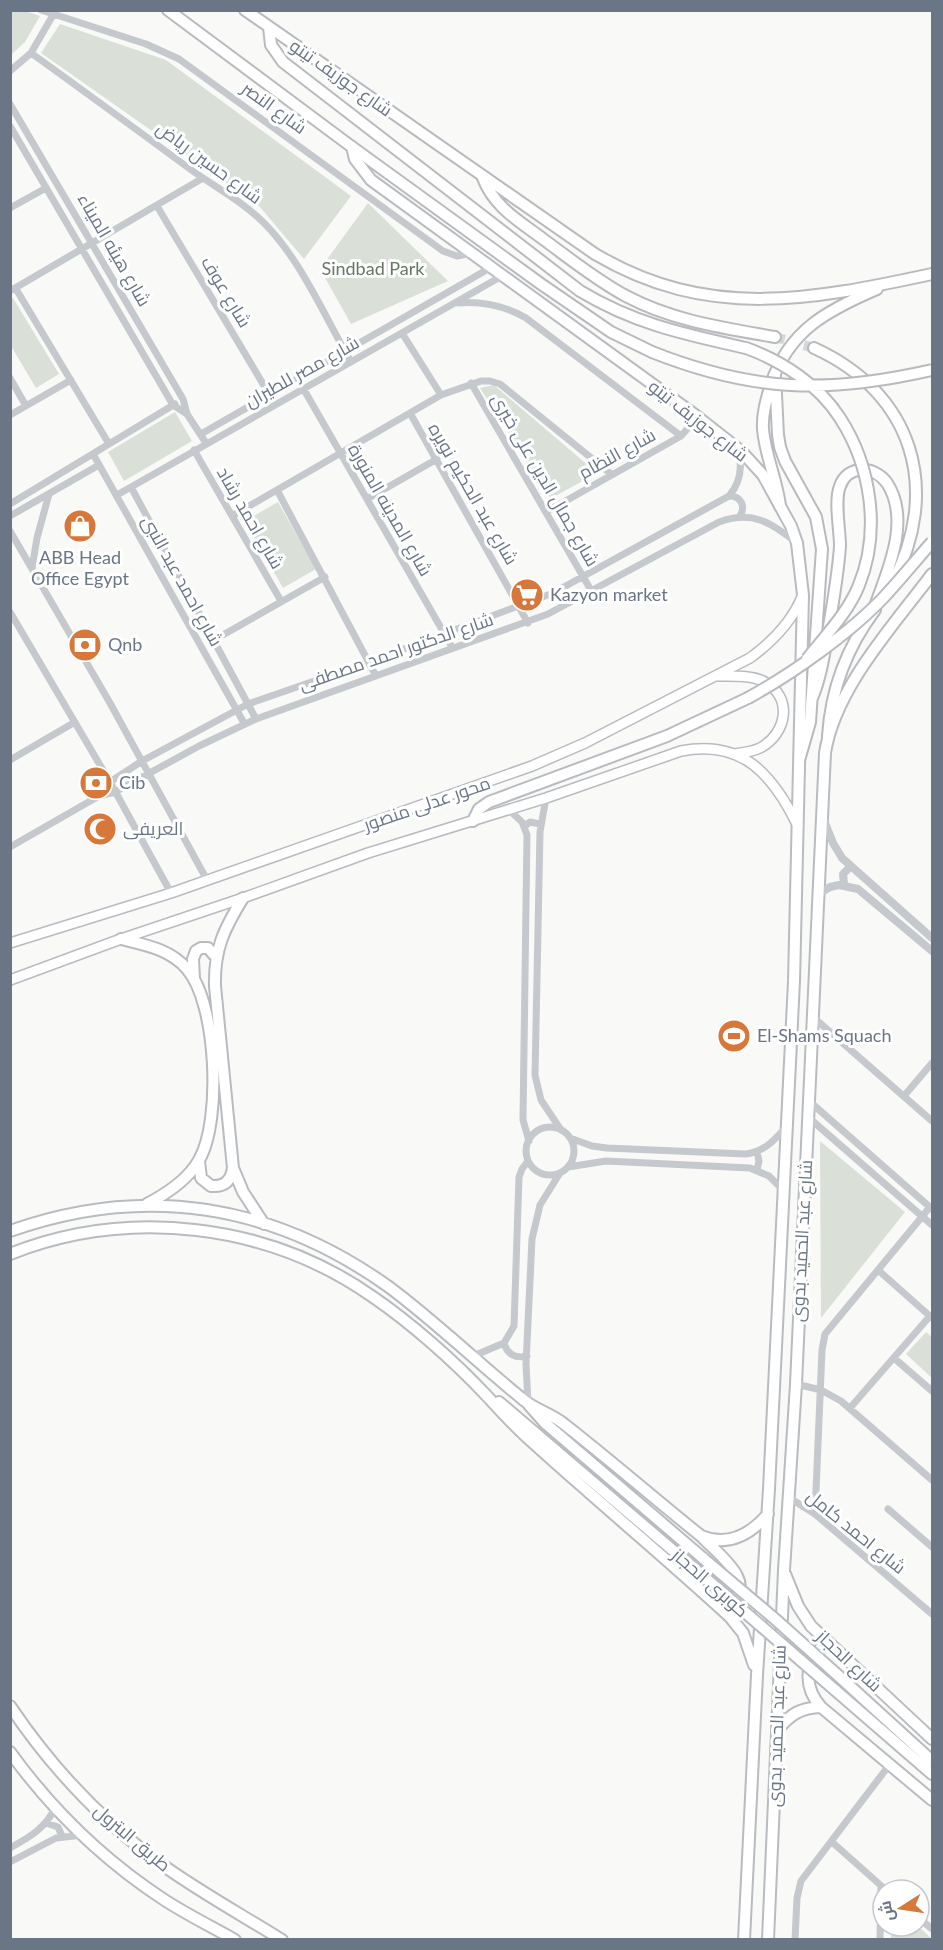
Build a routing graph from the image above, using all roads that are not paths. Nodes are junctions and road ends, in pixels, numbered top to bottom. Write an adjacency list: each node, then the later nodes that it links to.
1 (41, 10): 4 (street, شارع النصر)
2 (168, 10): 10 (main road, شارع جوزيف تيتو)
3 (245, 10): 5 (main road, شارع جوزيف تيتو)
4 (53, 15): 6 (street); 18 (street, شارع النصر)
5 (269, 27): 12 (main road, شارع جوزيف تيتو); 85 (main road, bridge)
6 (31, 53): 7 (street); 11 (street, شارع حسين رياض)
7 (10, 71)
8 (10, 104): 16 (street, شارع هيئه الميناء)
9 (10, 126): 13 (street, شارع هيئه الميناء)
10 (352, 147): 18 (main road, شارع جوزيف تيتو); 30 (main road, شارع جوزيف تيتو, bridge)
11 (203, 178): 14 (street); 28 (street, شارع حسين رياض)
12 (483, 178): 22 (main road, شارع جوزيف تيتو); 26 (main road)
13 (46, 188): 15 (street); 17 (street, شارع هيئه الميناء)
14 (157, 206): 16 (street); 36 (street, شارع عوف)
15 (10, 208)
16 (92, 244): 17 (street); 38 (street, شارع هيئه الميناء)
17 (82, 250): 23 (street); 39 (street, شارع هيئه الميناء)
18 (473, 253): 19 (main road, شارع جوزيف تيتو)
19 (490, 268): 21 (main road, شارع جوزيف تيتو); 28 (street, شارع مصر للطيران)
20 (933, 274): 22 (main road, شارع جوزيف تيتو)
21 (502, 276): 24 (street, شارع مصر للطيران); 44 (main road, شارع جوزيف تيتو)
22 (894, 282): 31 (main road)
23 (13, 290): 33 (street)
24 (453, 304): 25 (street, شارع مصر للطيران); 46 (street)
25 (402, 333): 29 (street, شارع مصر للطيران); 37 (street)
26 (775, 337)
27 (814, 348): 80 (main road)
28 (345, 352): 29 (street, شارع حسين رياض); 36 (street, شارع مصر للطيران)
29 (351, 362): 35 (street, شارع مصر للطيران)
30 (933, 370)
31 (775, 374): 63 (main road); 89 (main road)
32 (10, 378): 40 (street)
33 (71, 380): 40 (street); 48 (street)
34 (471, 383): 37 (street); 55 (street); 64 (street, شارع جمال الدين على خيرى)
35 (303, 388): 47 (street, شارع مصر للطيران); 51 (street, شارع المدينه المنورة)
36 (269, 394): 45 (street, شارع مصر للطيران)
37 (441, 395): 41 (street)
38 (183, 399): 39 (street); 42 (street, شارع هيئه الميناء)
39 (173, 405): 42 (street, شارع هيئه الميناء); 48 (street)
40 (27, 406): 43 (street)
41 (410, 413): 51 (street); 53 (street, شارع عبد الحكيم نويره)
42 (187, 414): 45 (street, شارع هيئه الميناء)
43 (10, 415)
44 (694, 415): 46 (street, شارع النظام); 49 (main road, شارع جوزيف تيتو)
45 (201, 434): 47 (street, شارع هيئه الميناء)
46 (681, 436): 55 (street, شارع النظام)
47 (206, 443): 50 (street, شارع مصر للطيران)
48 (109, 444): 52 (street)
49 (737, 448): 60 (street); 63 (main road, شارع جوزيف تيتو)
50 (194, 450): 56 (street, شارع مصر للطيران); 66 (street, شارع احمد رشاد)
51 (340, 453): 57 (street); 61 (street, شارع المدينه المنورة)
52 (93, 454): 54 (street, شارع احمد عبد النبى); 62 (street)
53 (437, 459): 61 (street); 78 (street, شارع عبد الحكيم نويره)
54 (99, 465): 58 (street); 59 (street, شارع احمد عبد النبى)
55 (611, 474): 64 (street, شارع النظام)
56 (131, 487): 59 (street, شارع مصر للطيران); 83 (street, شارع احمد عبد النبى)
57 (277, 490): 66 (street); 73 (street)
58 (50, 494): 65 (street); 71 (street)
59 (117, 495): 91 (street, شارع احمد عبد النبى)
60 (729, 496): 67 (street); 74 (street, شارع الدكتور احمد مصطفى)
61 (367, 499): 82 (street, شارع المدينه المنورة)
62 (10, 504)
63 (780, 506): 70 (main road, شارع جوزيف تيتو)
64 (546, 512): 74 (street, شارع جمال الدين على خيرى)
65 (10, 516)
66 (232, 516): 77 (street, شارع احمد رشاد)
67 (740, 516): 70 (street); 75 (street, شارع الدكتور احمد مصطفى)
68 (10, 531): 71 (street)
69 (933, 542): 85 (main road, bridge)
70 (797, 543): 76 (main road, شارع جوزيف تيتو)
71 (32, 568): 99 (street)
72 (933, 574): 95 (main road, شارع عبد الحميد بدوى)
73 (325, 577): 77 (street); 86 (street)
74 (584, 577): 75 (street, شارع جمال الدين على خيرى); 78 (street, شارع الدكتور احمد مصطفى)
75 (592, 592): 81 (street, شارع الدكتور احمد مصطفى)
76 (803, 595): 88 (main road, محور عدلى منصور); 98 (main road, شارع جوزيف تيتو)
77 (280, 602): 83 (street)
78 (520, 607): 81 (street, شارع عبد الحكيم نويره); 82 (street, شارع الدكتور احمد مصطفى)
79 (10, 612): 93 (street)
80 (873, 612): 89 (main road); 95 (main road)
81 (528, 622): 84 (street, شارع الدكتور احمد مصطفى)
82 (444, 633): 84 (street, شارع المدينه المنورة); 86 (street, شارع الدكتور احمد مصطفى)
83 (214, 640): 90 (street, شارع احمد عبد النبى)
84 (452, 648): 87 (street, شارع الدكتور احمد مصطفى)
85 (807, 659): 107 (main road, bridge)
86 (369, 662): 87 (street); 90 (street, شارع الدكتور احمد مصطفى)
87 (376, 676): 92 (street, شارع الدكتور احمد مصطفى)
88 (713, 676): 96 (main road); 113 (main road, محور عدلى منصور)
89 (812, 698): 98 (main road)
90 (248, 704): 91 (street, شارع الدكتور احمد مصطفى); 92 (street, شارع احمد عبد النبى)
91 (237, 709): 94 (street, شارع احمد عبد النبى); 99 (street, شارع الدكتور احمد مصطفى)
92 (256, 718): 94 (street, شارع الدكتور احمد مصطفى)
93 (75, 722): 97 (street); 101 (street)
94 (244, 723): 100 (street, شارع الدكتور احمد مصطفى)
95 (828, 736): 106 (main road, شارع عبد الحميد بدوى)
96 (733, 754): 104 (main road, محور عدلى منصور); 110 (main road, محور عدلى منصور)
97 (12, 756)
98 (800, 757): 110 (main road, شارع جوزيف تيتو)
99 (142, 761): 100 (street); 101 (street, شارع الدكتور احمد مصطفى)
100 (149, 774): 102 (street, شارع الدكتور احمد مصطفى); 113 (street)
101 (110, 782): 102 (street); 103 (street, شارع الدكتور احمد مصطفى)
102 (116, 792): 103 (street, شارع الدكتور احمد مصطفى); 115 (street)
103 (99, 796): 111 (street, شارع الدكتور احمد مصطفى)
104 (546, 798): 105 (main road, محور عدلى منصور); 108 (street)
105 (509, 810): 107 (main road, محور عدلى منصور); 109 (street)
106 (821, 813): 112 (street); 116 (main road, شارع عبد الحميد بدوى)
107 (473, 821): 117 (main road, محور عدلى منصور)
108 (540, 824): 109 (street); 132 (street)
109 (525, 826): 134 (street)
110 (798, 826): 131 (main road, شارع عبد الحميد بدوى)
111 (10, 847)
112 (850, 867): 114 (street); 118 (street)
113 (207, 880): 115 (main road, محور عدلى منصور)
114 (844, 884): 116 (street); 121 (street)
115 (171, 893): 120 (main road, محور عدلى منصور)
116 (818, 894): 125 (main road, شارع عبد الحميد بدوى)
117 (243, 898): 119 (main road, محور عدلى منصور); 122 (main road)
118 (933, 938)
119 (121, 939): 123 (main road); 124 (main road, محور عدلى منصور)
120 (10, 944)
121 (933, 951)
122 (216, 957): 123 (main road); 139 (main road)
123 (194, 978): 136 (main road)
124 (10, 980)
125 (813, 1017): 127 (street); 128 (main road, شارع عبد الحميد بدوى)
126 (933, 1063): 127 (street)
127 (904, 1096): 130 (street)
128 (809, 1101): 129 (main road, شارع عبد الحميد بدوى); 144 (street)
129 (808, 1117): 145 (street); 156 (main road, شارع عبد الحميد بدوى)
130 (933, 1121)
131 (787, 1126): 135 (street); 142 (main road, شارع عبد الحميد بدوى)
132 (561, 1130): 133 (street); 134 (street)
133 (570, 1138): 135 (street); 138 (street)
134 (529, 1141): 137 (street)
135 (757, 1152): 140 (street)
136 (199, 1161): 139 (main road); 143 (main road)
137 (528, 1161): 141 (street); 152 (street)
138 (568, 1167): 140 (street); 141 (street)
139 (233, 1168): 146 (main road)
140 (756, 1170): 142 (street)
141 (560, 1173): 153 (street)
142 (784, 1191): 165 (main road, شارع عبد الحميد بدوى)
143 (147, 1204): 146 (main road); 148 (main road)
144 (931, 1208): 145 (street)
145 (922, 1216): 147 (street); 150 (street)
146 (264, 1224): 154 (main road)
147 (933, 1224)
148 (10, 1231)
149 (10, 1254): 159 (main road)
150 (878, 1270): 151 (street); 157 (street)
151 (932, 1317): 155 (street)
152 (504, 1343): 153 (street); 154 (street)
153 (526, 1356): 160 (street)
154 (471, 1357): 160 (main road)
155 (894, 1358): 158 (street); 161 (street)
156 (796, 1384): 157 (street); 163 (main road, شارع عبد الحميد بدوى)
157 (821, 1390): 161 (street); 166 (street)
158 (933, 1391)
159 (486, 1395): 170 (main road); 181 (main road, كوبرى الحجاز, bridge)
160 (528, 1404): 167 (main road); 179 (main road, كوبرى الحجاز, bridge)
161 (850, 1408): 162 (street)
162 (933, 1480)
163 (788, 1497): 166 (street, شارع احمد كامل); 169 (main road, شارع عبد الحميد بدوى)
164 (888, 1509): 168 (street)
165 (768, 1513): 167 (main road); 173 (main road, شارع عبد الحميد بدوى)
166 (815, 1514): 171 (street, شارع احمد كامل)
167 (701, 1536): 170 (main road)
168 (933, 1547)
169 (784, 1570): 172 (main road, شارع الحجاز); 176 (main road, شارع عبد الحميد بدوى)
170 (716, 1604): 173 (main road)
171 (933, 1614)
172 (828, 1642): 175 (main road); 177 (main road, شارع الحجاز)
173 (757, 1675): 193 (main road, شارع عبد الحميد بدوى)
174 (10, 1706): 192 (main road, طريق البترول)
175 (821, 1707): 176 (main road); 180 (main road)
176 (778, 1730): 194 (main road, شارع عبد الحميد بدوى)
177 (933, 1739)
178 (10, 1752): 183 (main road, طريق البترول)
179 (933, 1761)
180 (890, 1764): 182 (main road); 187 (street)
181 (933, 1774)
182 (933, 1800)
183 (56, 1806): 184 (street); 185 (main road, طريق البترول)
184 (46, 1823): 186 (street); 188 (street)
185 (83, 1835): 186 (street); 191 (main road, طريق البترول)
186 (62, 1836): 189 (street)
187 (832, 1842): 190 (street); 195 (street)
188 (10, 1848)
189 (10, 1862)
190 (873, 1878)
191 (235, 1940)
192 (282, 1940)
193 (744, 1940)
194 (768, 1940)
195 (795, 1940)

